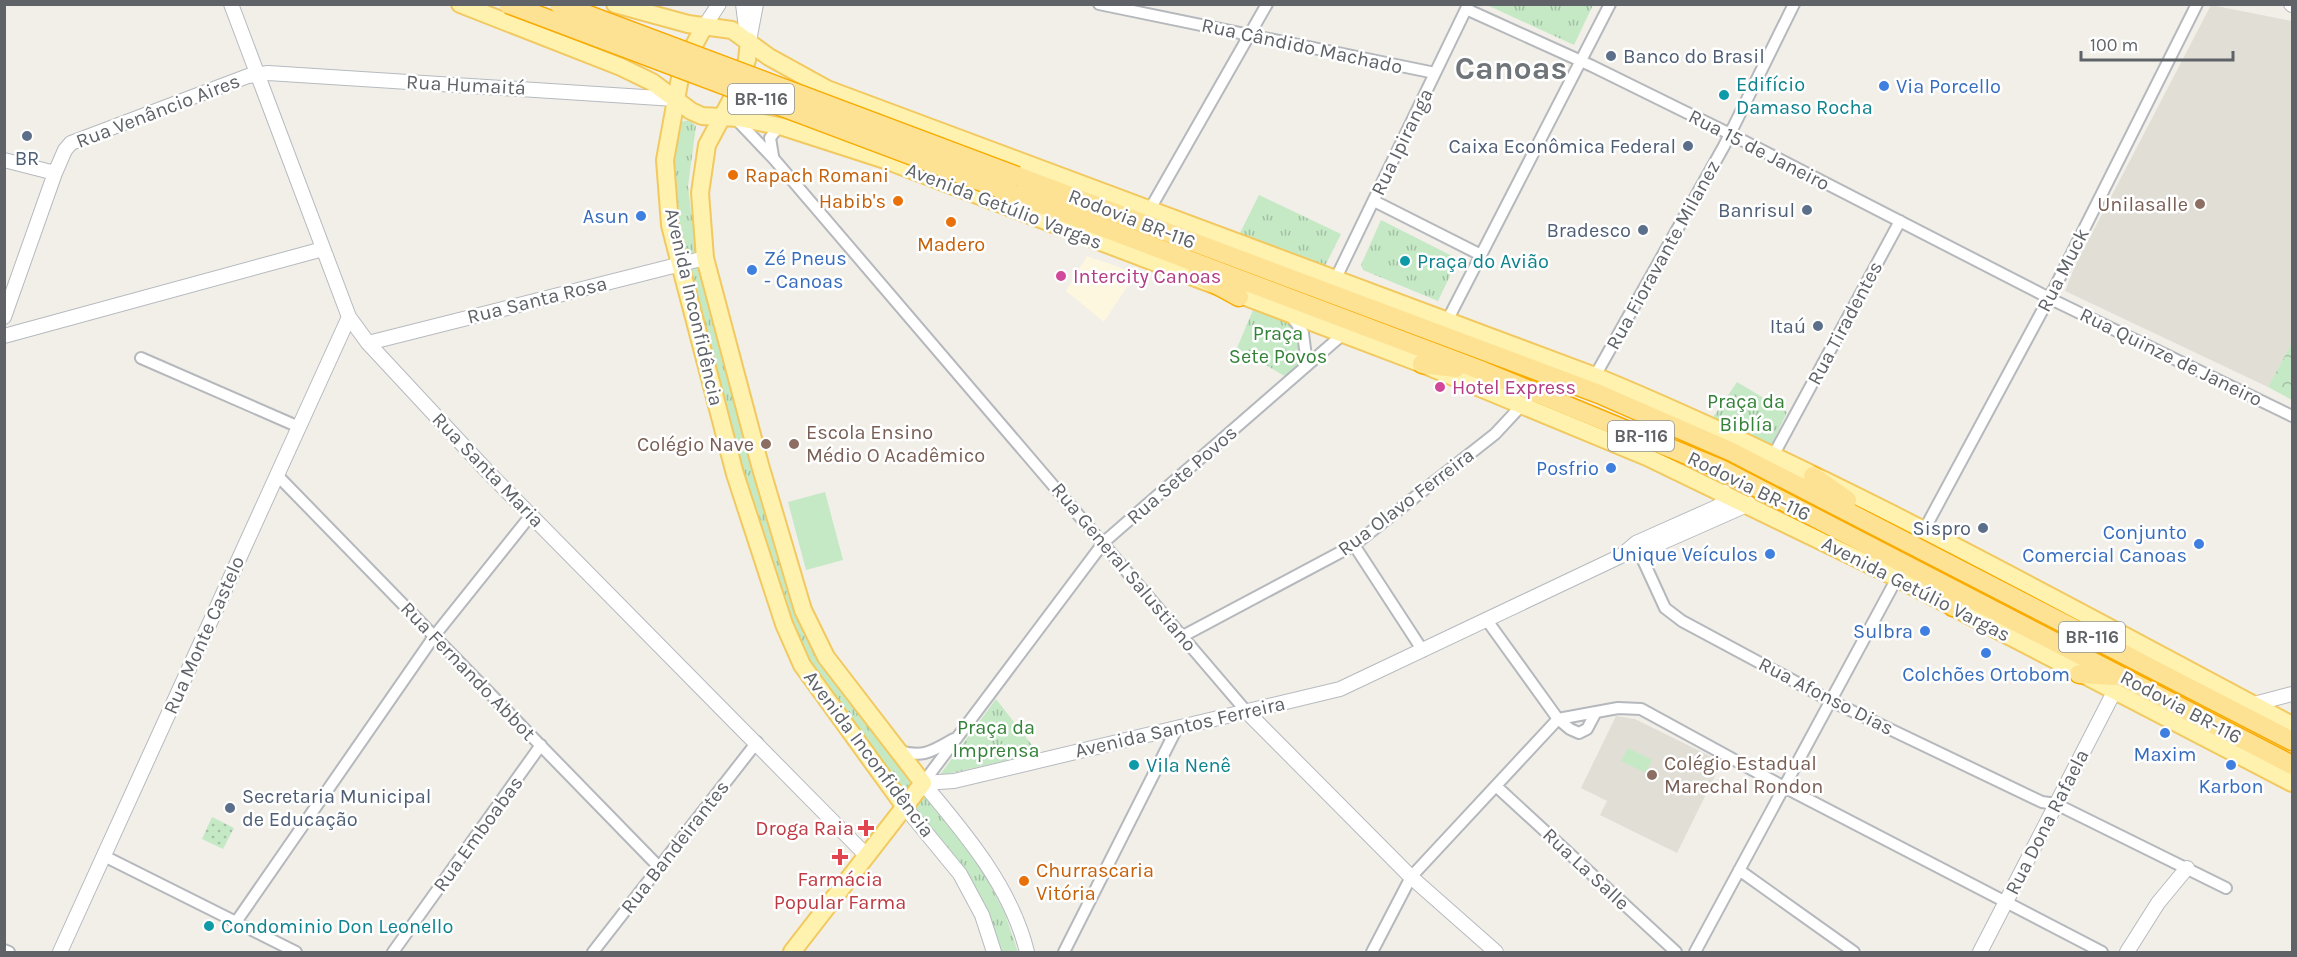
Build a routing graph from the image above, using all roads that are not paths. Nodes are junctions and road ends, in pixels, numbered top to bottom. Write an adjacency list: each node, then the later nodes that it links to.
1 (231, 4): 23 (main road, Rua Santa Maria)
2 (460, 4): 21 (main road, Avenida Getúlio Vargas)
3 (508, 4): 36 (highway, Rodovia BR-116 / BR-116, bridge)
4 (559, 4): 35 (highway, Rodovia BR-116 / BR-116, bridge)
5 (615, 4): 16 (main road)
6 (708, 4): 17 (main road, Avenida Inconfidência)
7 (718, 4): 17 (main road, Avenida Inconfidência)
8 (743, 4): 19 (main road, Avenida Inconfidência)
9 (756, 4): 19 (main road, Avenida Inconfidência)
10 (1099, 4): 18 (street, Rua Cândido Machado)
11 (1268, 4): 18 (street)
12 (1610, 4): 20 (street)
13 (1794, 4): 28 (street, Rua Fioravante Milanez)
14 (2197, 4): 44 (street, Rua Muck)
15 (1467, 7): 20 (street, Rua 15 de Janeiro); 22 (street, Rua Ipiranga)
16 (640, 12): 17 (main road); 21 (main road)
17 (704, 27): 19 (main road); 25 (main road, Avenida Inconfidência)
18 (1251, 35): 22 (street, Rua Cândido Machado); 33 (street)
19 (748, 41): 24 (main road); 26 (main road, Avenida Inconfidência)
20 (1581, 62): 28 (street, Rua 15 de Janeiro); 39 (street)
21 (621, 67): 25 (main road, Avenida Getúlio Vargas)
22 (1435, 73): 32 (street, Rua Ipiranga)
23 (258, 74): 25 (main road, Rua Humaitá); 31 (main road, Rua Venâncio Aires); 37 (main road, Rua Santa Maria)
24 (804, 77): 27 (main road); 33 (main road)
25 (675, 99): 26 (main road, Avenida Getúlio Vargas); 41 (main road, Avenida Inconfidência)
26 (727, 117): 27 (main road, Avenida Getúlio Vargas); 29 (street, Rua General Salustiano); 40 (main road, Avenida Inconfidência)
27 (781, 127): 29 (street); 43 (main road, Avenida Getúlio Vargas)
28 (1730, 134): 34 (street, Rua 15 de Janeiro); 56 (street, Rua Fioravante Milanez)
29 (774, 159): 69 (street, Rua General Salustiano)
30 (4, 160): 31 (main road)
31 (55, 173): 45 (main road, Rua Venâncio Aires)
32 (1374, 201): 39 (street); 42 (street, Rua Ipiranga)
33 (1150, 209): 38 (main road)
34 (1899, 221): 44 (street, Rua 15 de Janeiro); 60 (street, Rua Tiradentes)
35 (1181, 238): 38 (highway, BR-116); 68 (highway, Rodovia BR-116 / BR-116)
36 (1137, 242): 43 (highway, BR-116); 55 (highway, Rodovia BR-116 / BR-116)
37 (324, 249): 46 (main road, Rua Santa Maria); 50 (main road)
38 (1256, 252): 42 (main road)
39 (1481, 255): 48 (street)
40 (707, 264): 41 (main road); 92 (main road, Avenida Inconfidência)
41 (682, 270): 51 (main road, Rua Santa Rosa); 99 (main road, Avenida Inconfidência)
42 (1335, 280): 48 (main road)
43 (1239, 297): 47 (main road, Avenida Getúlio Vargas)
44 (2049, 297): 58 (street, Rua Quinze de Janeiro); 67 (street, Rua Muck)
45 (4, 317)
46 (349, 317): 51 (main road, Rua Santa Maria); 59 (main road, Rua Monte Castelo)
47 (1292, 317): 49 (main road, Avenida Getúlio Vargas); 54 (street)
48 (1447, 321): 56 (main road)
49 (1342, 335): 53 (main road, Avenida Getúlio Vargas); 54 (street, Rua Sete Povos)
50 (4, 336)
51 (368, 343): 66 (main road, Rua Santa Maria)
52 (141, 358): 59 (street)
53 (1422, 364): 55 (highway); 57 (main road, Avenida Getúlio Vargas)
54 (1307, 365): 69 (street, Rua Sete Povos)
55 (1483, 370): 61 (highway, Rodovia BR-116 / BR-116)
56 (1595, 376): 60 (main road)
57 (1523, 404): 64 (main road, Avenida Getúlio Vargas); 70 (street, Rua Olavo Ferreira)
58 (2292, 416)
59 (299, 427): 62 (main road, Rua Monte Castelo)
60 (1773, 456): 63 (main road)
61 (1721, 469): 73 (highway, BR-116); 79 (highway, Rodovia BR-116 / BR-116)
62 (277, 476): 75 (street, Rua Fernando Abbot); 100 (main road, Rua Monte Castelo)
63 (1814, 476): 67 (main road); 68 (highway, BR-116)
64 (1724, 492): 65 (main road, Avenida Getúlio Vargas); 71 (main road, Avenida Santos Ferreira)
65 (1749, 504): 71 (main road, Avenida Santos Ferreira); 72 (main road, Avenida Getúlio Vargas)
66 (531, 514): 75 (street); 90 (main road, Rua Santa Maria)
67 (1923, 532): 82 (main road)
68 (1892, 533): 89 (highway, Rodovia BR-116 / BR-116)
69 (1104, 542): 76 (street, Rua General Salustiano); 88 (street, Rua Sete Povos)
70 (1354, 545): 76 (street, Rua Olavo Ferreira); 77 (street)
71 (1637, 548): 74 (main road, Avenida Santos Ferreira); 81 (street, Rua Afonso Dias)
72 (1897, 578): 73 (main road, Avenida Getúlio Vargas); 81 (street)
73 (1953, 607): 78 (main road, Avenida Getúlio Vargas)
74 (1486, 619): 77 (main road, Avenida Santos Ferreira); 85 (street)
75 (435, 635): 91 (street, Rua Fernando Abbot); 108 (street)
76 (1183, 636): 83 (street, Rua General Salustiano)
77 (1423, 651): 83 (main road, Avenida Santos Ferreira)
78 (2079, 674): 79 (highway, BR-116)
79 (2119, 684): 93 (highway, Rodovia BR-116 / BR-116); 95 (main road); 98 (main road, Rua Dona Rafaela)
80 (2292, 694): 82 (main road)
81 (1831, 701): 97 (street); 98 (street, Rua Afonso Dias)
82 (2254, 704): 86 (main road)
83 (1246, 711): 87 (main road, Avenida Santos Ferreira); 105 (main road, Rua General Salustiano)
84 (1596, 712): 85 (street); 85 (street); 97 (street)
85 (1558, 719): 96 (street)
86 (2292, 724)
87 (1177, 728): 94 (main road, Avenida Santos Ferreira); 118 (street)
88 (957, 737): 92 (street, Rua Sete Povos); 94 (street, Rua Sete Povos)
89 (2292, 741)
90 (757, 742): 101 (main road, Rua Santa Maria); 102 (street, Rua Bandeirantes)
91 (541, 745): 102 (street, Rua Fernando Abbot); 113 (street, Rua Emboabas)
92 (899, 751): 94 (main road, Avenida Inconfidência)
93 (2292, 765)
94 (923, 783): 99 (main road); 117 (main road, Avenida Inconfidência)
95 (2292, 783)
96 (1496, 786): 105 (street); 121 (street, Rua La Salle)
97 (1784, 787): 104 (street); 107 (street)
98 (2056, 804): 103 (street, Rua Afonso Dias); 107 (main road, Rua Dona Rafaela)
99 (905, 807): 101 (main road); 116 (main road, Avenida Inconfidência)
100 (104, 856): 108 (street); 111 (main road, Rua Monte Castelo)
101 (867, 856): 115 (main road)
102 (659, 867): 114 (street, Rua Bandeirantes)
103 (2187, 868): 106 (street, Rua Afonso Dias); 126 (main road)
104 (1739, 870): 122 (street); 123 (street)
105 (1411, 877): 119 (street); 120 (main road, Rua General Salustiano)
106 (2226, 888)
107 (2006, 903): 124 (main road, Rua Dona Rafaela); 125 (street)
108 (236, 922): 112 (street)
109 (4, 950): 110 (street)
110 (9, 952)
111 (60, 952)
112 (297, 952)
113 (393, 952)
114 (593, 952)
115 (792, 952)
116 (994, 952)
117 (1026, 952)
118 (1064, 952)
119 (1371, 952)
120 (1496, 952)
121 (1676, 952)
122 (1695, 952)
123 (1854, 952)
124 (1980, 952)
125 (2102, 952)
126 (2127, 952)

